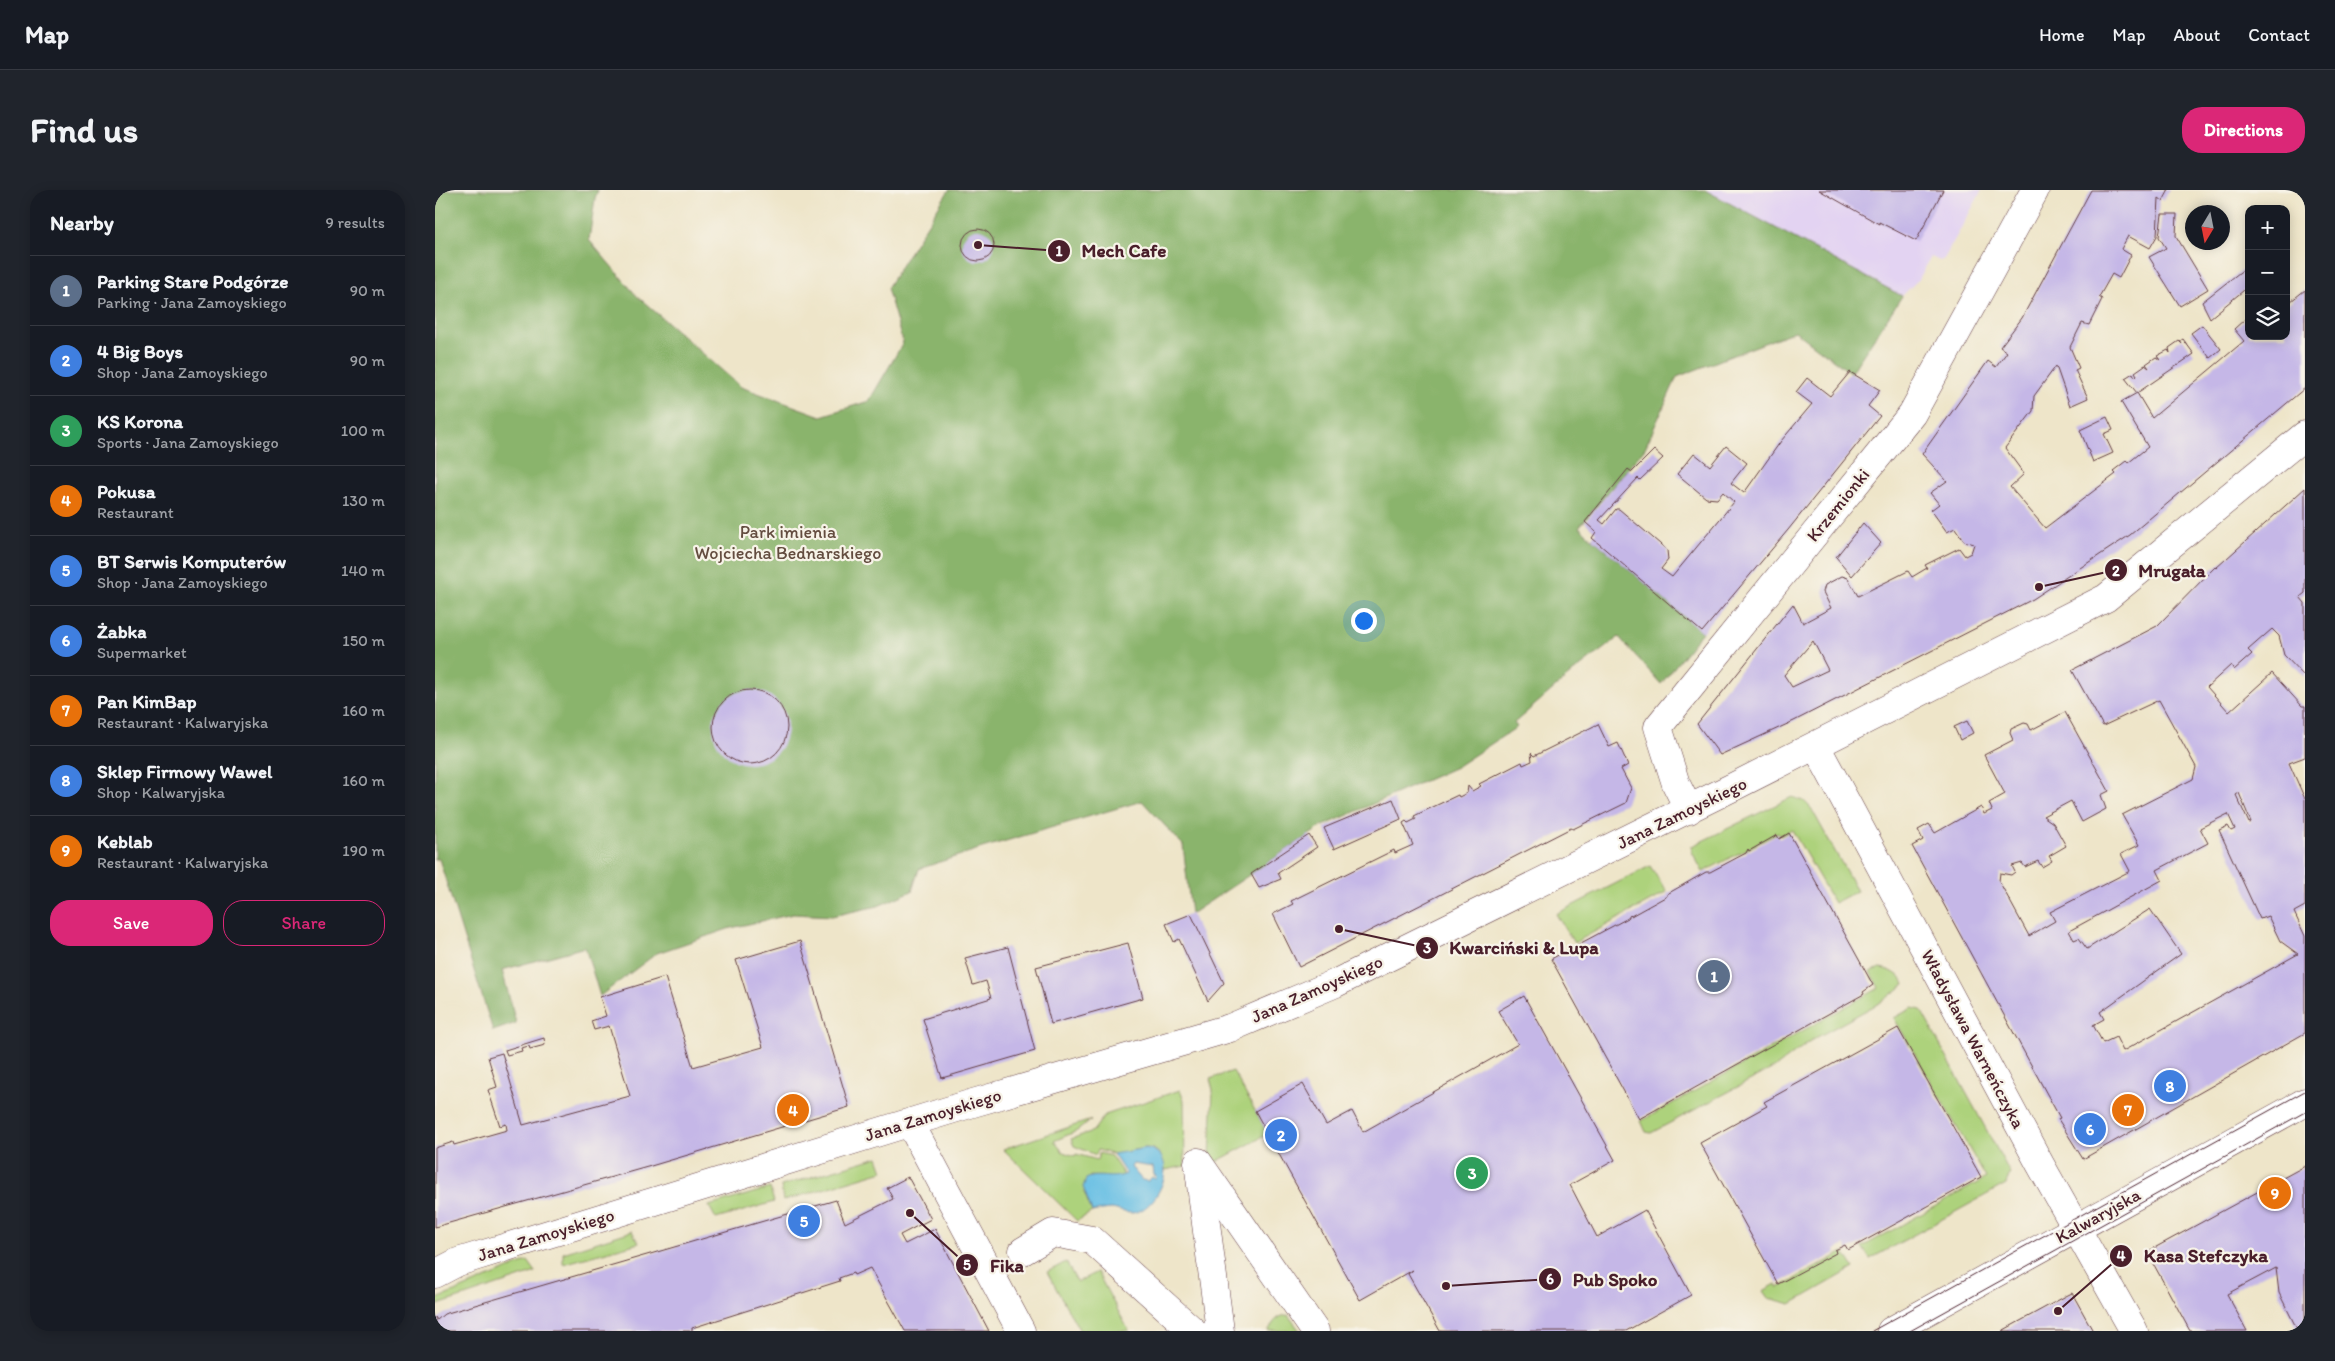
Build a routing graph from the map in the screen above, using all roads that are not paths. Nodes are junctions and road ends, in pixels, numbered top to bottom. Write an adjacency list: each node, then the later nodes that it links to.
1 (2035, 190): 4 (street, Krzemionki)
2 (2305, 435): 3 (street, Jana Zamoyskiego)
3 (1816, 746): 4 (street, Jana Zamoyskiego); 7 (street, Władysława Warneńczyka)
4 (1689, 810): 6 (street, Jana Zamoyskiego)
5 (2305, 1102): 7 (street, Kalwaryjska)
6 (910, 1123): 9 (street, Jana Zamoyskiego); 10 (street)
7 (2076, 1228): 14 (street, Kalwaryjska); 15 (street, Władysława Warneńczyka)
8 (1023, 1251): 11 (street)
9 (435, 1274)
10 (1021, 1331)
11 (1193, 1331)
12 (1220, 1331): 13 (street)
13 (1315, 1331)
14 (1891, 1331)
15 (2134, 1331)

